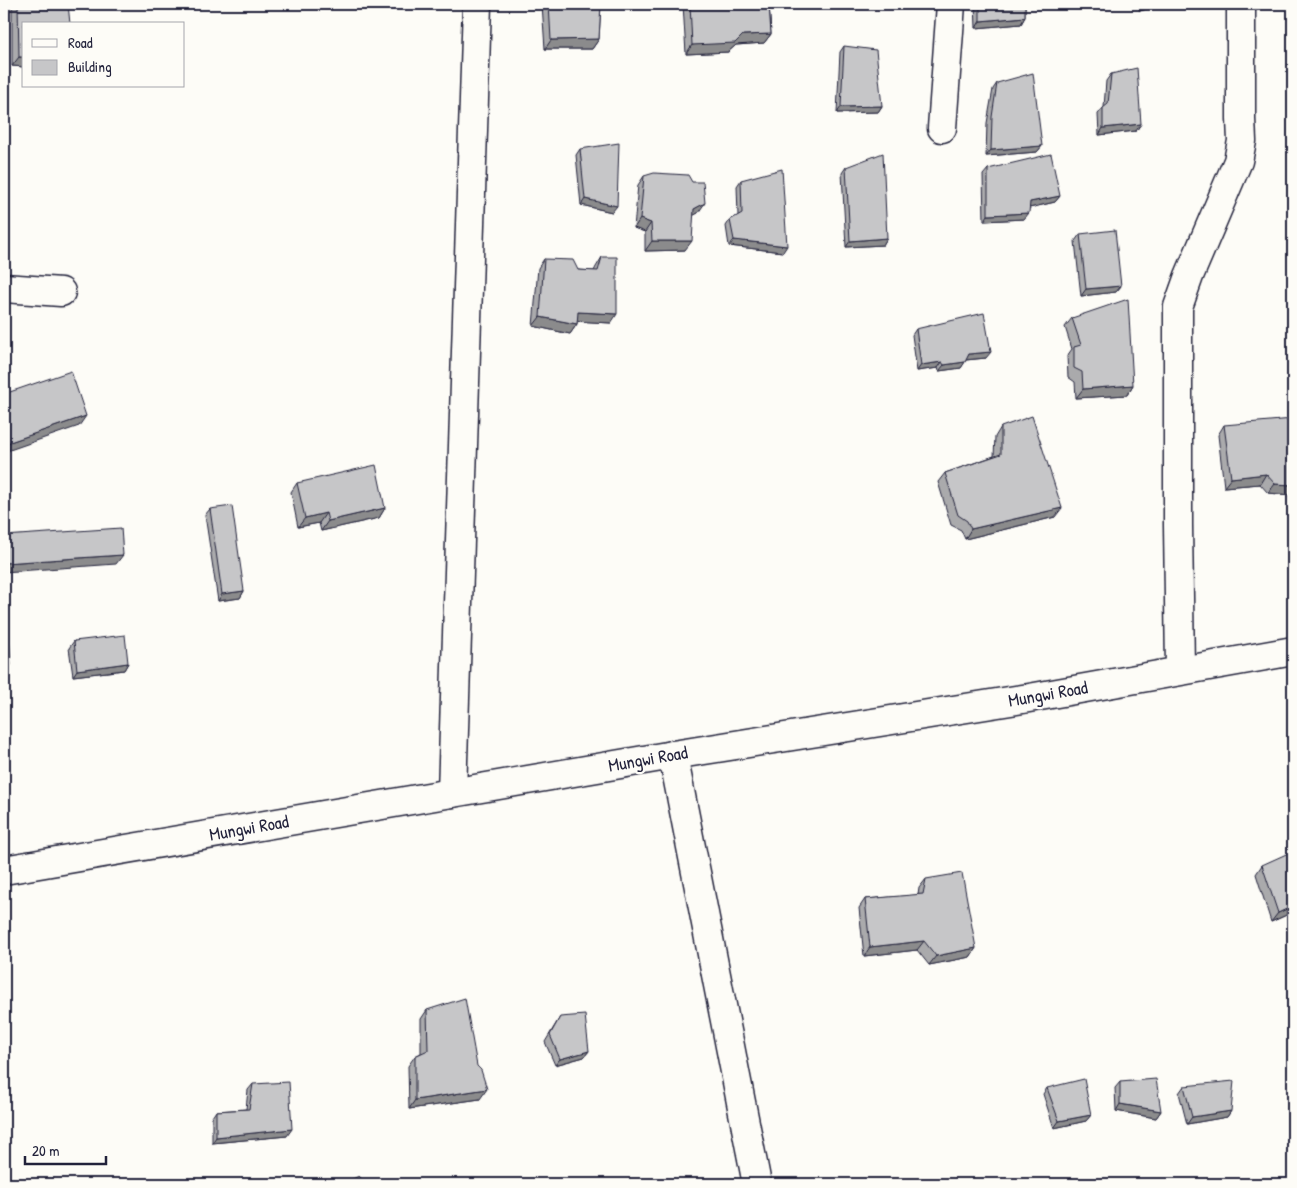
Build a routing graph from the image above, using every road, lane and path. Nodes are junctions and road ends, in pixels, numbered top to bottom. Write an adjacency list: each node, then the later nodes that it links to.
1 (477, 4): 10 (street)
2 (951, 4): 4 (street)
3 (1242, 4): 8 (street)
4 (942, 128)
5 (4, 288): 6 (street)
6 (61, 292)
7 (1293, 651): 8 (street, Mungwi Road)
8 (1180, 670): 9 (street, Mungwi Road)
9 (672, 755): 10 (street, Mungwi Road); 12 (street)
10 (452, 793): 11 (street, Mungwi Road)
11 (4, 870)
12 (758, 1184)

